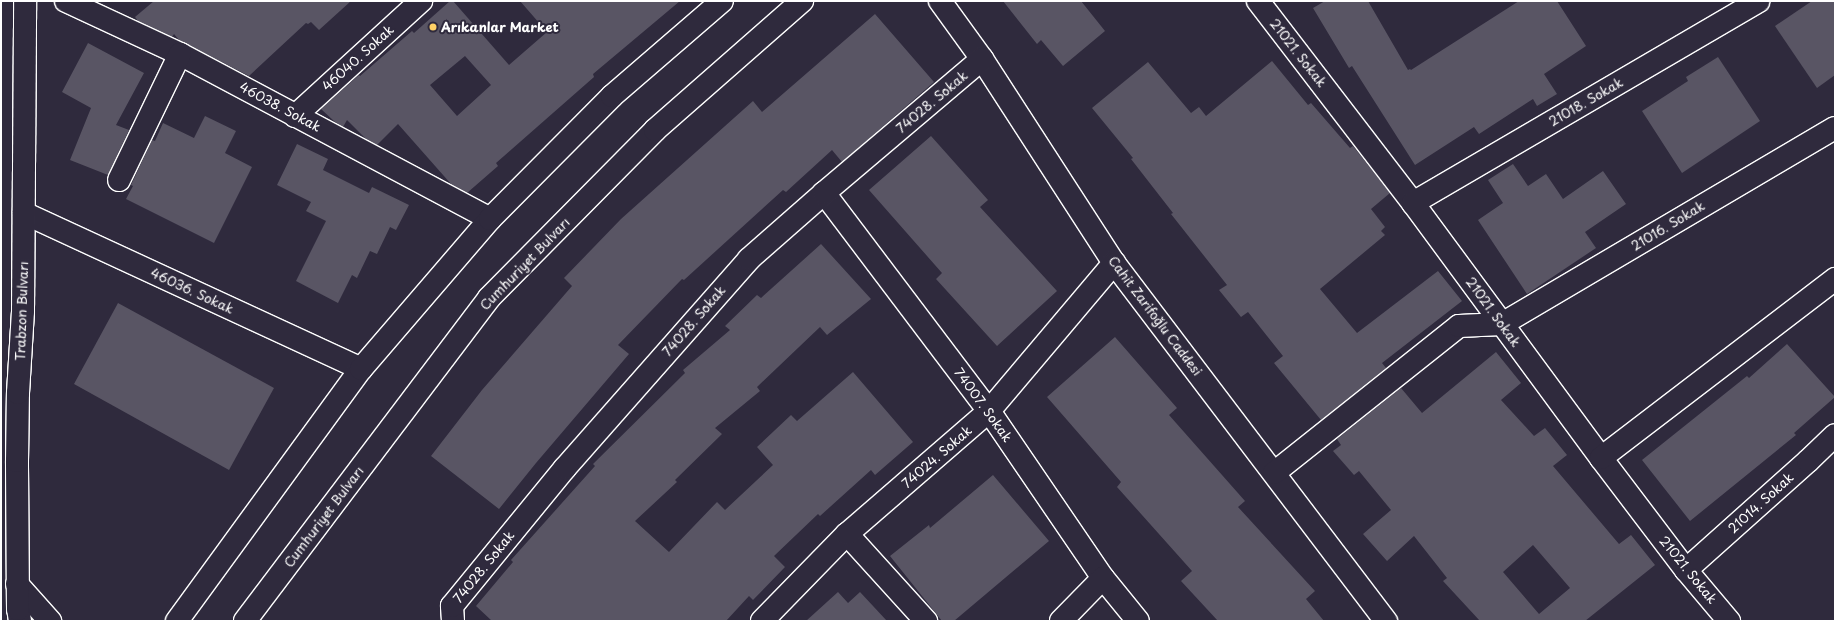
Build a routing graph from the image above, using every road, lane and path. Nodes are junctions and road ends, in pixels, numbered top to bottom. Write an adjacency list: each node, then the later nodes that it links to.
1 (25, 1): 17 (street, Trabzon Bulvarı)
2 (66, 1): 9 (street, 46038. Sokak)
3 (421, 1): 12 (street, 46040. Sokak)
4 (722, 1): 18 (street)
5 (802, 1): 34 (street, Cumhuriyet Bulvarı)
6 (940, 1): 11 (street, Cahit Zarifoğlu Caddesi)
7 (1258, 1): 16 (street, 21021. Sokak)
8 (1758, 1): 16 (street, 21018. Sokak)
9 (102, 7): 10 (street, 46038. Sokak)
10 (180, 54): 12 (street, 46038. Sokak); 14 (street)
11 (982, 60): 15 (street, 74028. Sokak); 19 (street, Cahit Zarifoğlu Caddesi)
12 (296, 116): 18 (street, 46038. Sokak)
13 (1835, 128): 21 (street, 21016. Sokak)
14 (119, 180)
15 (824, 193): 23 (street, 74007. Sokak); 35 (street, 74028. Sokak)
16 (1414, 203): 21 (street, 21021. Sokak)
17 (24, 213): 22 (street, 46036. Sokak); 30 (street, Trabzon Bulvarı)
18 (490, 219): 22 (street)
19 (1114, 263): 23 (street, 74024. Sokak); 26 (street, Cahit Zarifoğlu Caddesi)
20 (1835, 279): 25 (street)
21 (1502, 324): 25 (street, 21021. Sokak); 26 (street)
22 (361, 369): 33 (street)
23 (989, 411): 27 (street, 74024. Sokak); 29 (street, 74007. Sokak)
24 (1835, 434): 28 (street, 21014. Sokak)
25 (1601, 458): 28 (street, 21021. Sokak)
26 (1274, 473): 40 (street, Cahit Zarifoğlu Caddesi)
27 (847, 534): 36 (street, 74024. Sokak); 37 (street)
28 (1686, 570): 41 (street, 21021. Sokak)
29 (1104, 578): 38 (street); 39 (street, 74007. Sokak)
30 (17, 584): 31 (street, Trabzon Bulvarı); 32 (street)
31 (20, 621)
32 (50, 621)
33 (177, 621)
34 (245, 621)
35 (453, 621)
36 (762, 621)
37 (926, 621)
38 (1061, 621)
39 (1138, 621)
40 (1386, 621)
41 (1729, 621)

